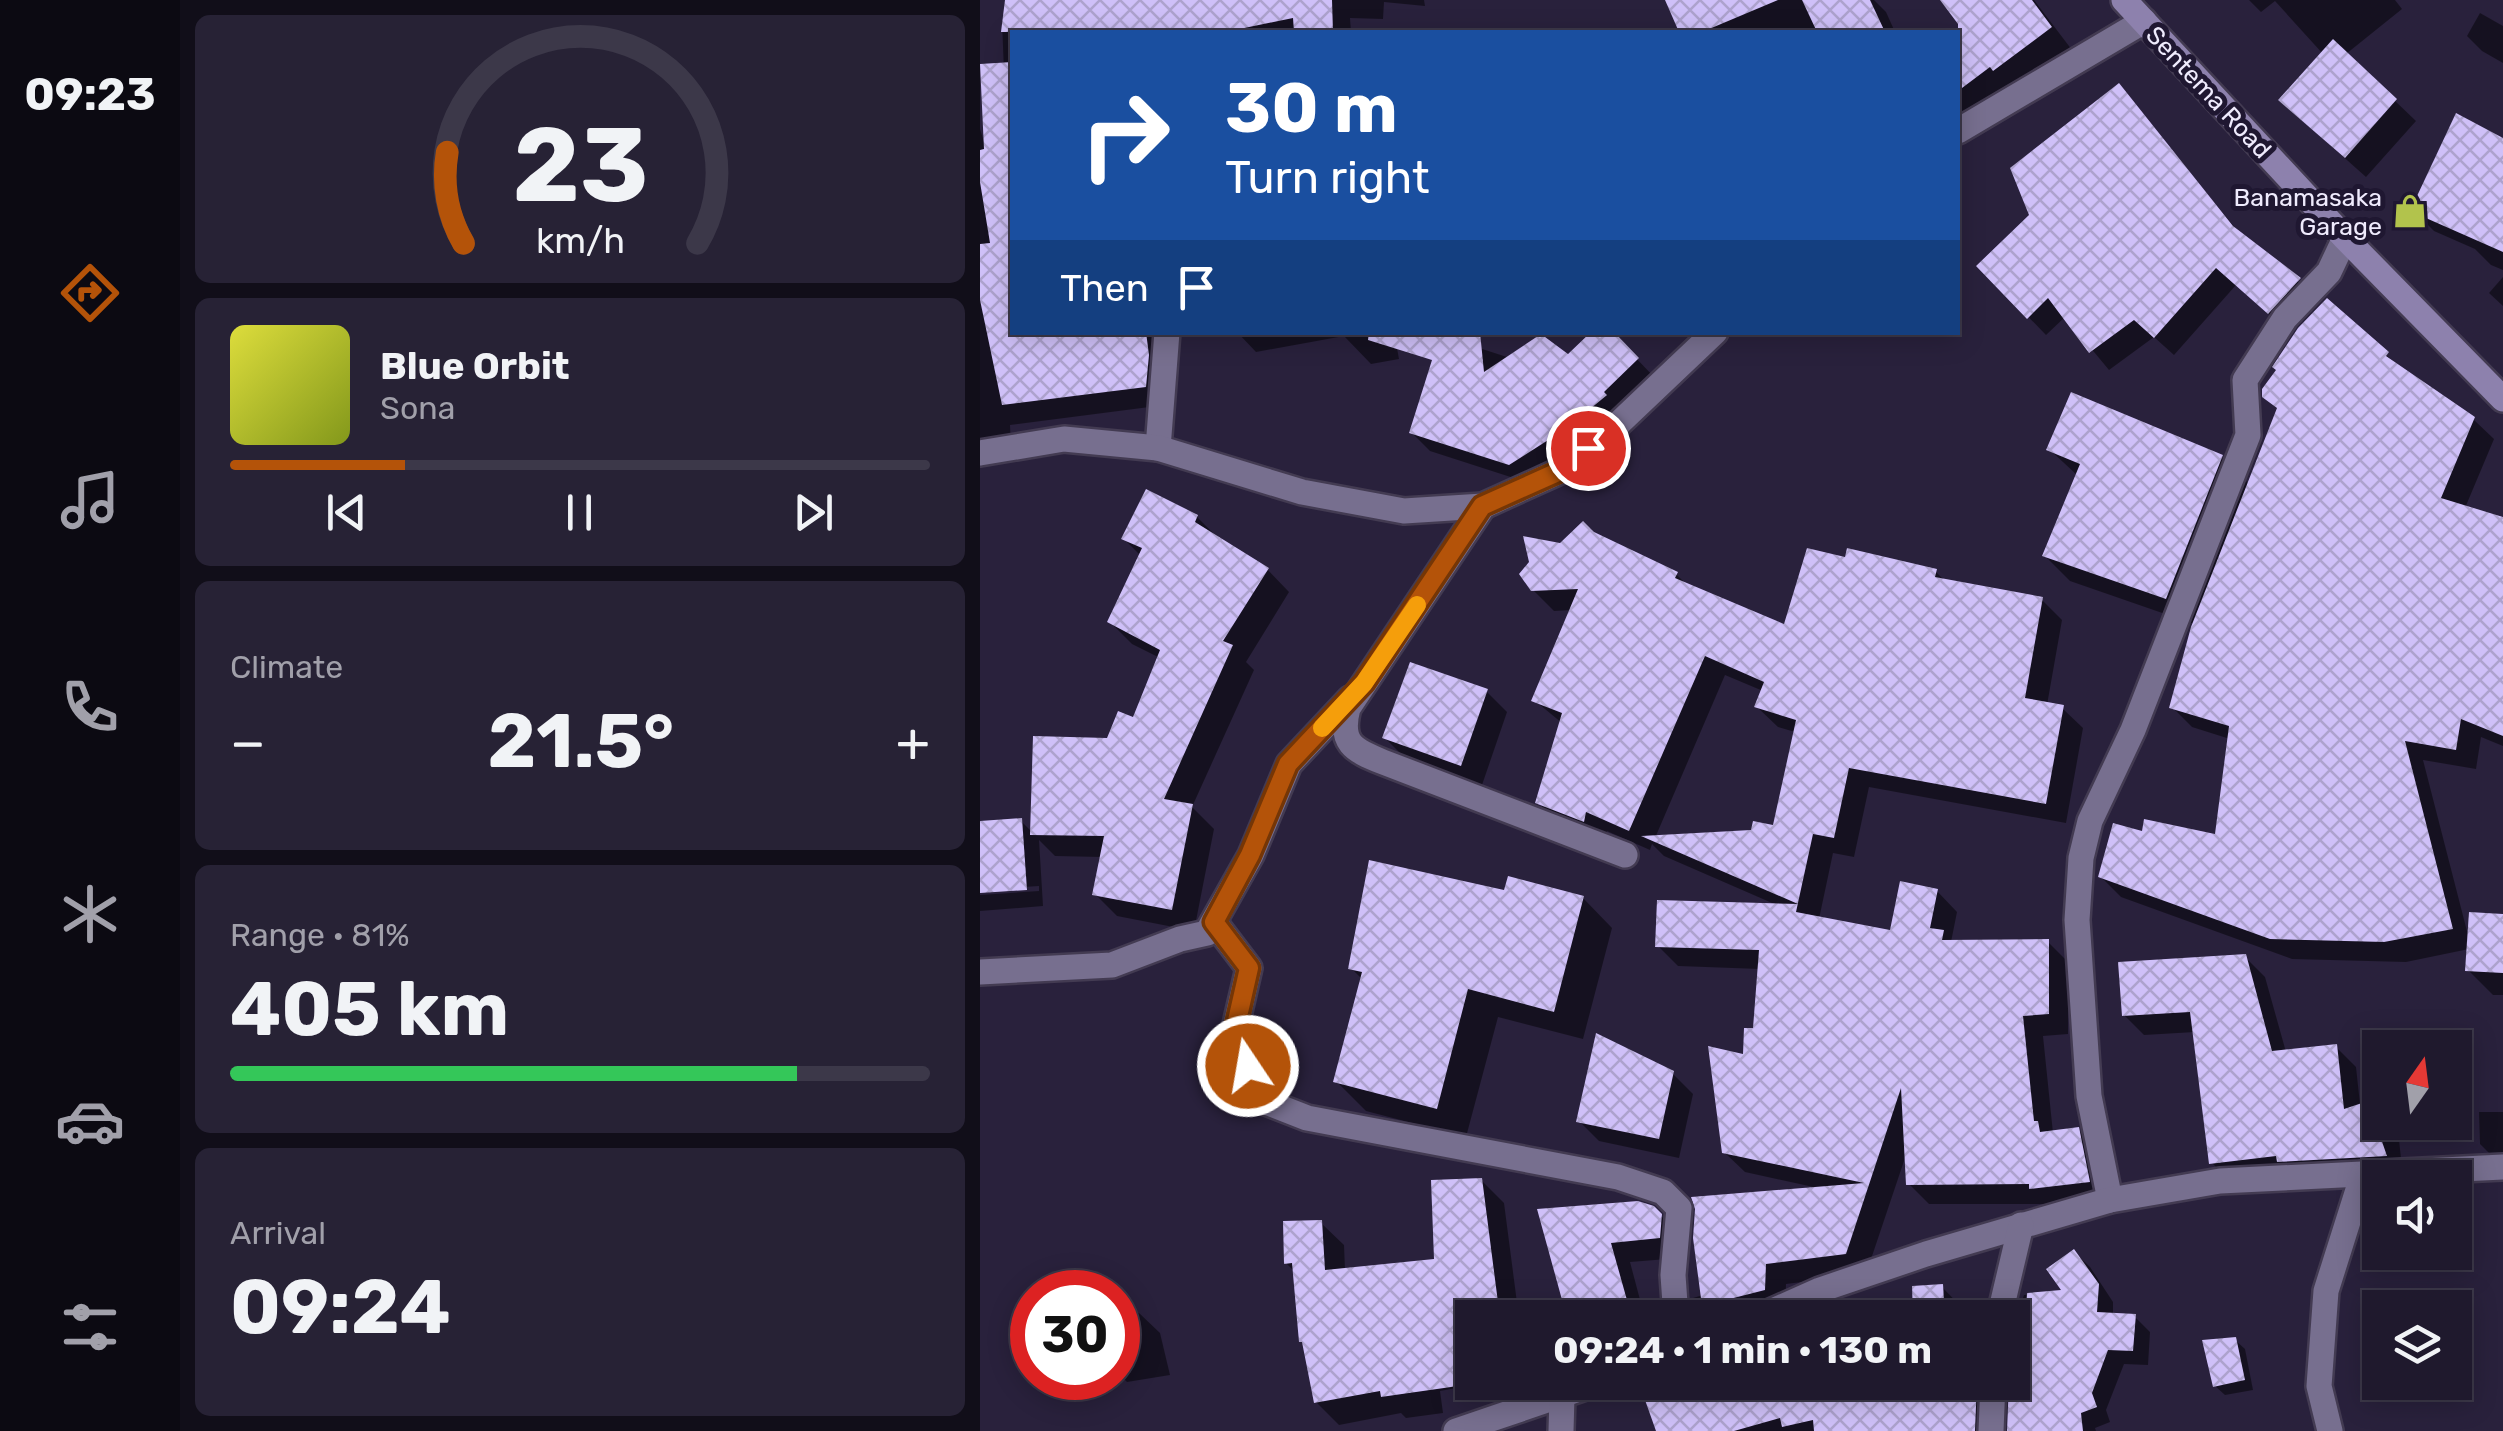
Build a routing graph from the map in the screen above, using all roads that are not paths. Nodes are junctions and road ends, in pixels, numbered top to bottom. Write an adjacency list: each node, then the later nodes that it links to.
1 (2124, 0): 2 (main road, Sentema Road)
2 (2144, 21): 3 (street); 4 (main road, Sentema Road)
3 (1960, 131)
4 (2345, 238): 7 (main road, Sentema Road); 18 (street)
5 (1167, 335): 8 (street)
6 (1712, 335): 10 (street)
7 (2503, 399)
8 (1158, 448): 9 (street); 10 (street)
9 (980, 453)
10 (1482, 506): 11 (street)
11 (1364, 683): 12 (street); 13 (street)
12 (1625, 855)
13 (1214, 922): 14 (street); 20 (street)
14 (980, 972)
15 (2503, 1167): 16 (street)
16 (2472, 1169)
17 (2362, 1174): 18 (street); 29 (street)
18 (2110, 1200): 19 (street)
19 (2021, 1225): 21 (street); 22 (street)
20 (1675, 1300)
21 (1797, 1300)
22 (2003, 1300)
23 (1550, 1400): 26 (street)
24 (1562, 1400): 27 (street)
25 (1993, 1400): 28 (street)
26 (1456, 1431)
27 (1561, 1431)
28 (1990, 1431)
29 (2330, 1431)

